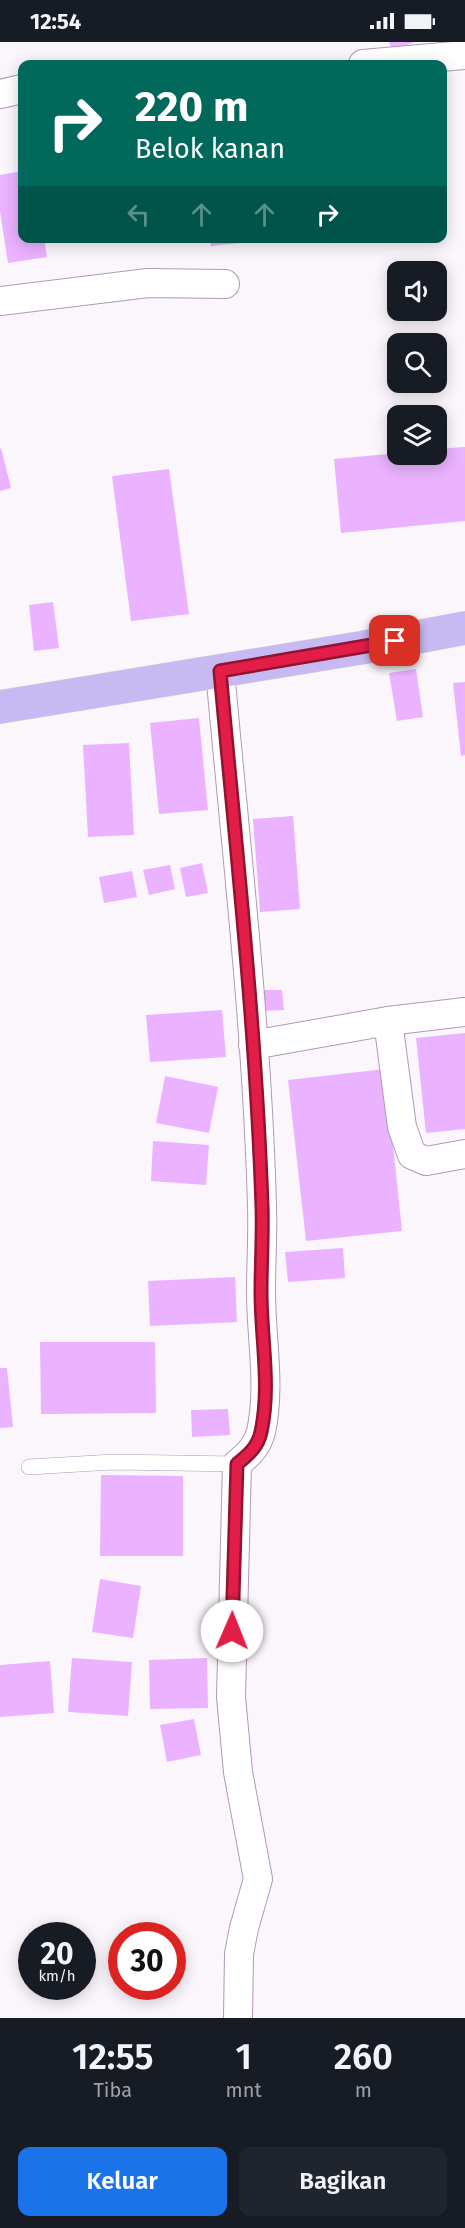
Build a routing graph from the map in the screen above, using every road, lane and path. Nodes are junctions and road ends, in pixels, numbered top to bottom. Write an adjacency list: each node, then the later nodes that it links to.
1 (465, 56): 2 (street)
2 (414, 60)
3 (18, 89): 4 (street)
4 (0, 94)
5 (225, 284): 6 (street)
6 (0, 301)
7 (465, 628): 8 (main road)
8 (220, 671): 9 (main road); 12 (street)
9 (0, 707)
10 (465, 1012): 11 (street)
11 (388, 1021): 12 (street); 13 (street)
12 (253, 1045): 14 (street)
13 (465, 1154)
14 (237, 1464): 15 (lane); 16 (street)
15 (29, 1467)
16 (238, 2018)

